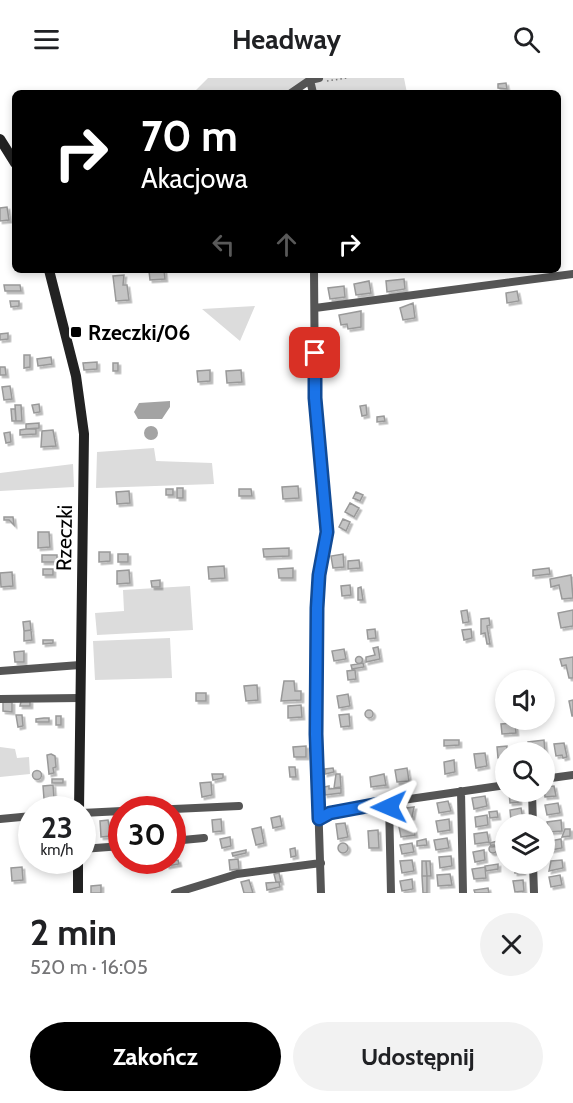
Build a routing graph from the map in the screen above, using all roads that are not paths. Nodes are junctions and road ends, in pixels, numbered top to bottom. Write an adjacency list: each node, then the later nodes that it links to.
1 (315, 79): 2 (street)
2 (296, 90)
3 (0, 139): 4 (main road)
4 (12, 158)
5 (50, 273): 9 (main road, Rzeczki)
6 (314, 273): 8 (street)
7 (573, 274): 8 (street)
8 (315, 308): 23 (street)
9 (80, 665): 10 (street); 11 (main road, Rzeczki)
10 (0, 671)
11 (79, 698): 12 (street); 17 (main road, Rzeczki)
12 (0, 699)
13 (573, 775): 14 (street)
14 (555, 777)
15 (495, 786): 16 (street)
16 (461, 791): 18 (street); 33 (street)
17 (79, 796)
18 (389, 802): 23 (street); 32 (street)
19 (239, 806): 20 (street)
20 (186, 808)
21 (18, 817): 22 (street)
22 (0, 819)
23 (319, 819): 26 (street)
24 (204, 838): 25 (street)
25 (186, 840)
26 (321, 863): 30 (street); 31 (street)
27 (78, 874): 29 (main road)
28 (533, 874): 34 (street)
29 (78, 893)
30 (175, 893)
31 (321, 893)
32 (391, 893)
33 (463, 893)
34 (534, 893)

